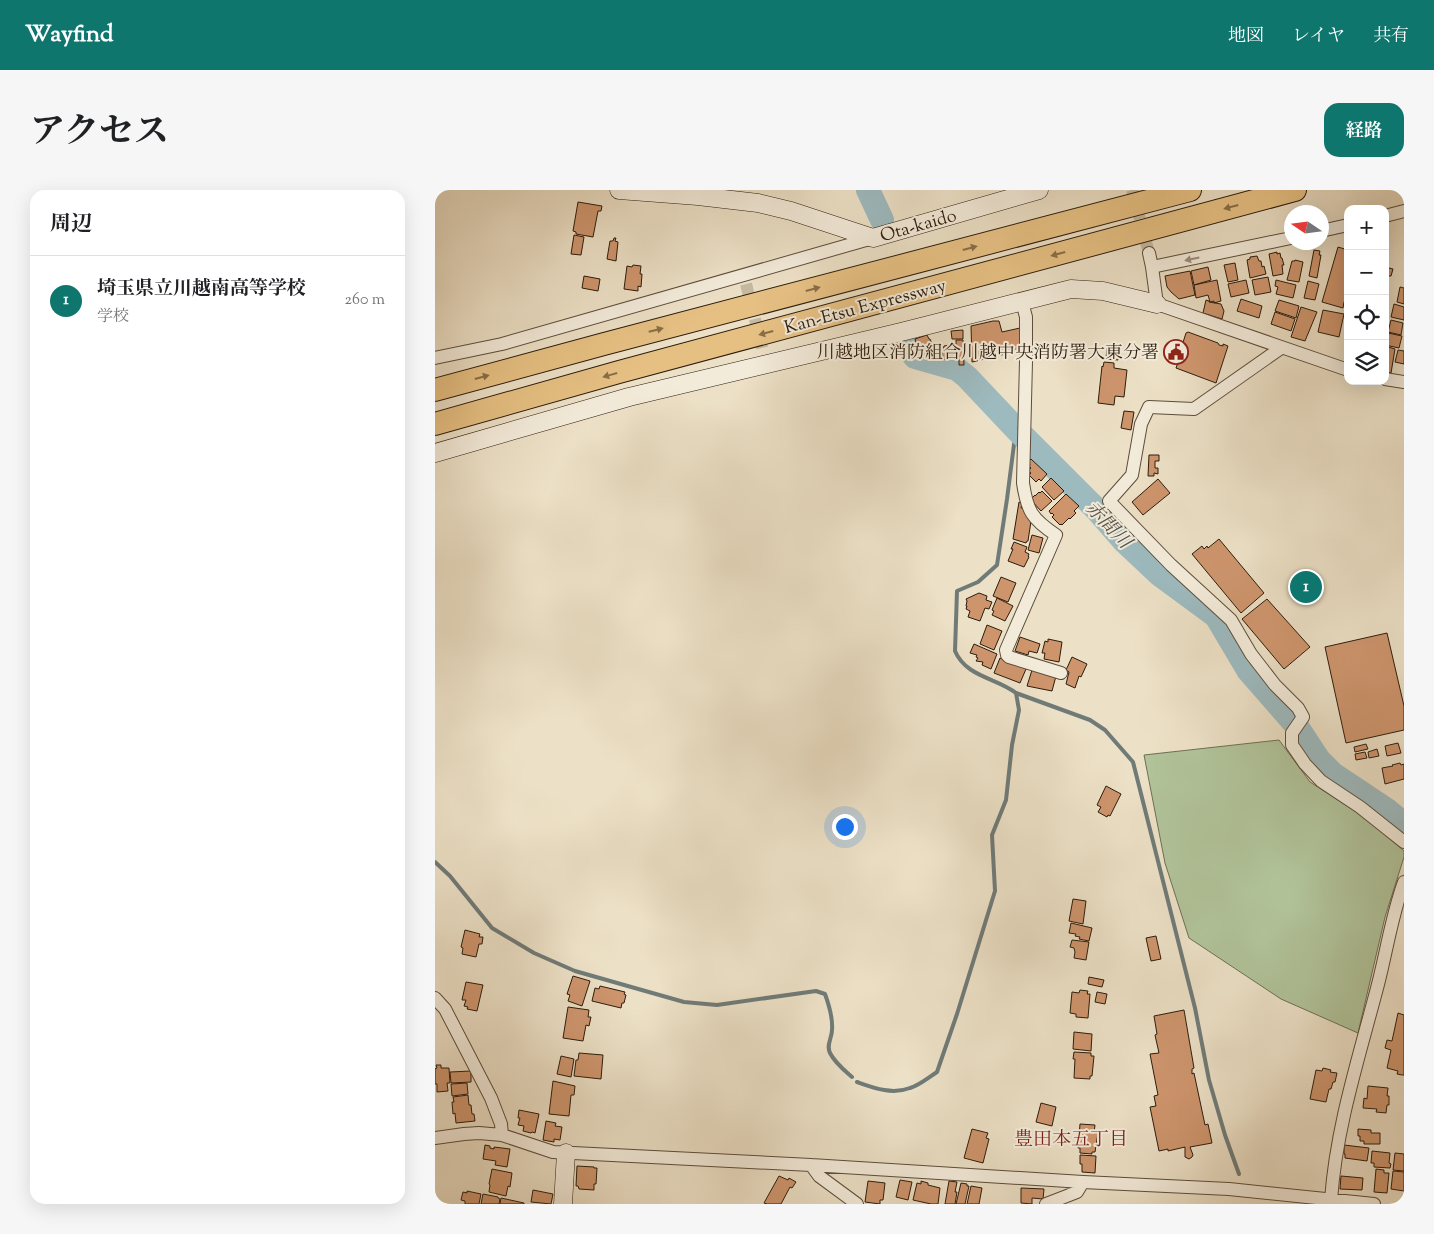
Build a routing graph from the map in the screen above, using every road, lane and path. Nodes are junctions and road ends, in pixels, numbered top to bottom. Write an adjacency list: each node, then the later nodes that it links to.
1 (619, 190): 9 (street, Ota-kaido)
2 (1039, 190): 9 (street, Ota-kaido)
3 (1190, 190): 20 (highway, Kan-Etsu Expressway, one-way to 3)
4 (1295, 190): 21 (highway, Kan-Etsu Expressway, one-way to 21)
5 (1404, 211): 6 (street)
6 (1389, 215)
7 (1344, 227): 8 (street)
8 (1329, 230)
9 (873, 238): 16 (street)
10 (1284, 239): 12 (street, one-way to 12)
11 (1149, 253): 12 (street)
12 (1152, 267): 14 (street)
13 (1022, 302): 14 (street); 22 (street); 23 (street)
14 (1157, 304): 15 (street)
15 (1281, 348): 17 (street); 24 (street)
16 (435, 358)
17 (1344, 369)
18 (1389, 380): 19 (street)
19 (1404, 382)
20 (435, 390)
21 (435, 424)
22 (435, 453)
23 (1061, 673)
24 (1404, 842)
25 (1404, 882): 32 (street)
26 (435, 998): 27 (street)
27 (502, 1136): 28 (street); 29 (street)
28 (435, 1138)
29 (566, 1153): 30 (street); 33 (street)
30 (811, 1165): 31 (street); 34 (street)
31 (1083, 1182): 32 (street); 35 (street)
32 (1331, 1200): 36 (street)
33 (563, 1204)
34 (857, 1204)
35 (1046, 1204)
36 (1374, 1204)

